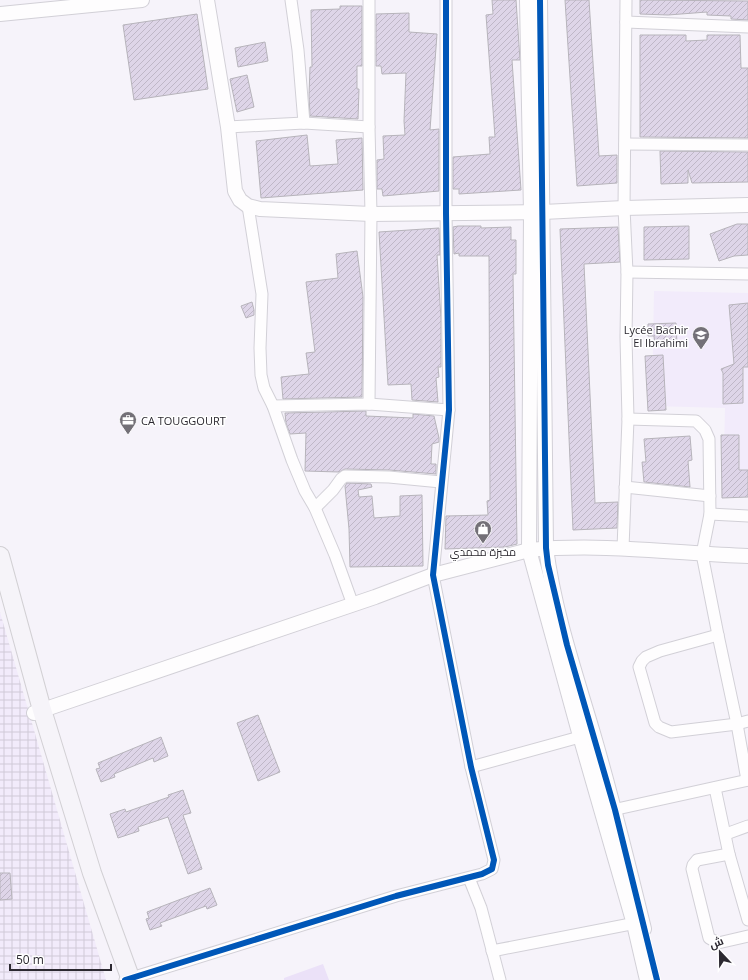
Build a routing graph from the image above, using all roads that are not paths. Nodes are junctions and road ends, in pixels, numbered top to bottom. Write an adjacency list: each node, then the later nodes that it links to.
1 (142, 0): 9 (street)
2 (207, 0): 13 (street)
3 (292, 0): 12 (street)
4 (369, 0): 14 (street)
5 (446, 0): 21 (street)
6 (527, 0): 20 (street)
7 (540, 0): 20 (street)
8 (626, 0): 10 (street)
9 (0, 14)
10 (626, 22): 11 (street); 15 (street)
11 (748, 27)
12 (304, 123): 13 (street); 14 (street)
13 (228, 127): 18 (street)
14 (369, 127): 22 (street)
15 (625, 144): 16 (street); 19 (street)
16 (748, 145)
17 (748, 205): 19 (street)
18 (248, 206): 22 (street); 26 (street)
19 (624, 208): 20 (street); 23 (street)
20 (537, 212): 21 (street); 35 (street); 37 (street)
21 (446, 213): 22 (street); 27 (street)
22 (371, 214): 25 (street)
23 (628, 272): 24 (street); 28 (street)
24 (748, 274)
25 (369, 404): 26 (street); 27 (street)
26 (273, 406): 32 (street)
27 (449, 410): 29 (street)
28 (628, 419): 30 (street); 31 (street)
29 (441, 482): 32 (street); 41 (street)
30 (625, 487): 31 (street); 36 (street)
31 (710, 496): 33 (street)
32 (315, 508): 43 (street)
33 (710, 514): 34 (street); 38 (street)
34 (748, 516)
35 (546, 548): 36 (street); 37 (street); 47 (street)
36 (623, 548): 38 (street)
37 (529, 550): 41 (street); 47 (street)
38 (702, 554): 40 (street); 44 (street)
39 (0, 556): 45 (main road)
40 (748, 556)
41 (433, 575): 43 (street); 48 (street)
42 (0, 585): 45 (main road)
43 (353, 605): 45 (street)
44 (718, 635): 46 (street); 46 (street)
45 (38, 711): 61 (main road)
46 (743, 723): 49 (street)
47 (586, 735): 48 (street); 51 (street); 52 (street)
48 (471, 767): 56 (street)
49 (748, 780): 50 (street)
50 (715, 788): 51 (street); 54 (street)
51 (615, 810): 52 (street); 58 (street)
52 (601, 812): 58 (street)
53 (748, 826): 54 (street)
54 (726, 834): 55 (street)
55 (729, 854): 57 (street); 59 (street)
56 (470, 878): 60 (street); 61 (street)
57 (748, 920)
58 (638, 923): 60 (street); 63 (street); 64 (street)
59 (748, 936)
60 (492, 951): 62 (street)
61 (127, 979)
62 (500, 980)
63 (647, 980)
64 (657, 980)

